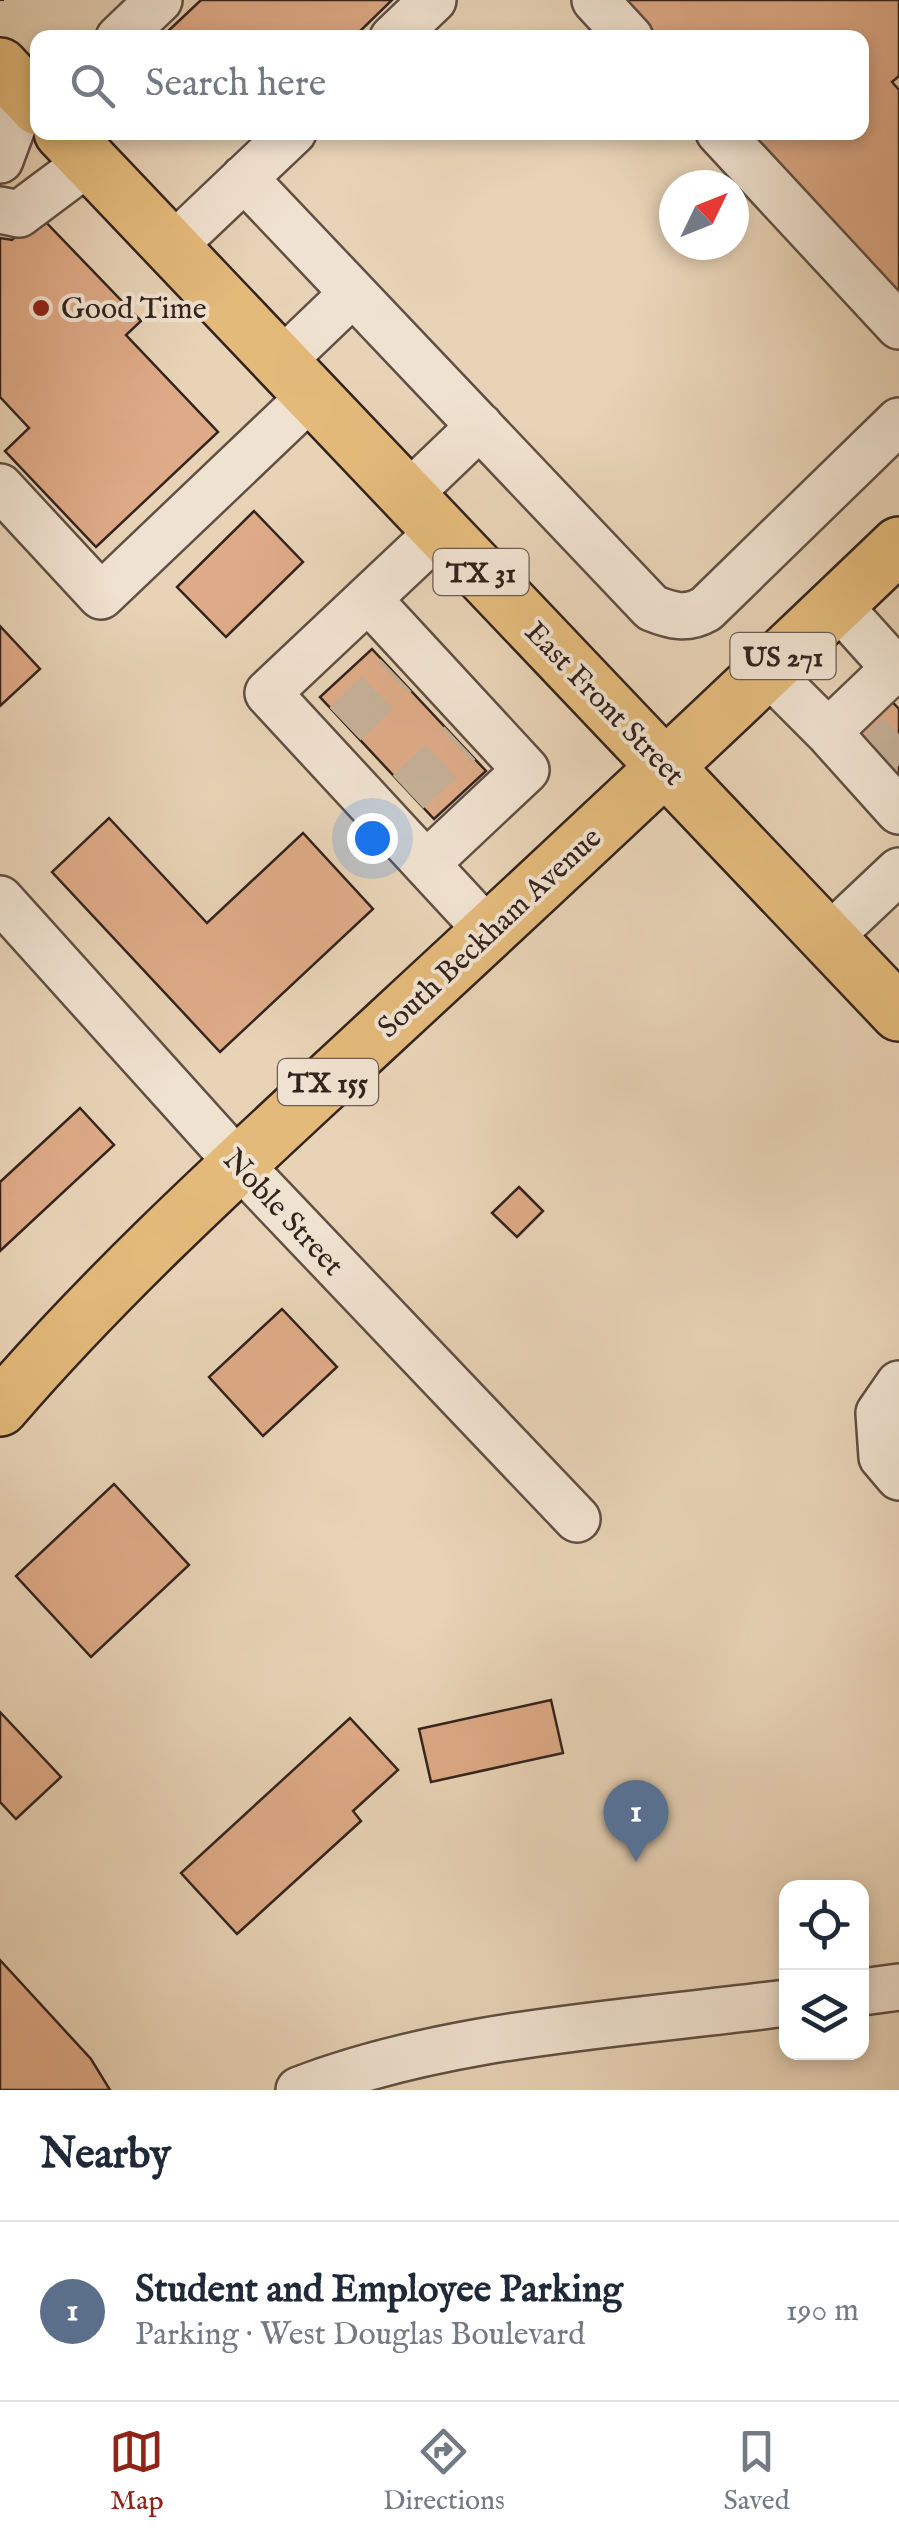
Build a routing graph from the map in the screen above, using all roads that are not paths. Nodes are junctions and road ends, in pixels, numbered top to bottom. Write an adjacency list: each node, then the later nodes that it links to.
1 (432, 0): 3 (street)
2 (595, 0): 4 (street)
3 (401, 30)
4 (623, 30)
5 (21, 89): 9 (street)
6 (726, 140): 13 (street)
7 (76, 147): 10 (street); 11 (main road, East Front Street / TX 31)
8 (253, 148): 11 (street); 12 (street)
9 (0, 160)
10 (0, 210)
11 (172, 247): 14 (main road, East Front Street / TX 31)
12 (353, 293): 14 (street); 16 (street)
13 (899, 326)
14 (297, 378): 17 (street); 18 (main road, East Front Street / TX 31)
15 (899, 421): 16 (street)
16 (480, 426): 18 (street)
17 (0, 487)
18 (424, 512): 20 (street); 25 (main road, East Front Street / TX 31)
19 (899, 545): 21 (main road, South Beckham Avenue / US 271)
20 (368, 599): 27 (street); 27 (street)
21 (837, 604): 22 (street); 23 (main road, South Beckham Avenue / US 271)
22 (898, 668): 24 (street)
23 (767, 671): 24 (street); 25 (main road, South Beckham Avenue / US 271)
24 (828, 732): 26 (street)
25 (666, 767): 30 (main road, South Beckham Avenue / TX 155); 31 (main road, East Front Street / TX 31)
26 (898, 807)
27 (426, 864): 30 (street)
28 (899, 871): 31 (street)
29 (0, 898): 33 (street, Noble Street)
30 (489, 932): 33 (main road, South Beckham Avenue / TX 155)
31 (828, 938): 32 (main road, East Front Street / TX 31)
32 (899, 1013)
33 (239, 1164): 35 (main road, South Beckham Avenue / TX 155); 37 (street, Noble Street)
34 (899, 1384): 36 (street)
35 (0, 1408)
36 (899, 1477)
37 (576, 1519)
38 (899, 1986): 39 (street)
39 (869, 1991)
40 (779, 2004): 41 (street)
41 (298, 2090)

